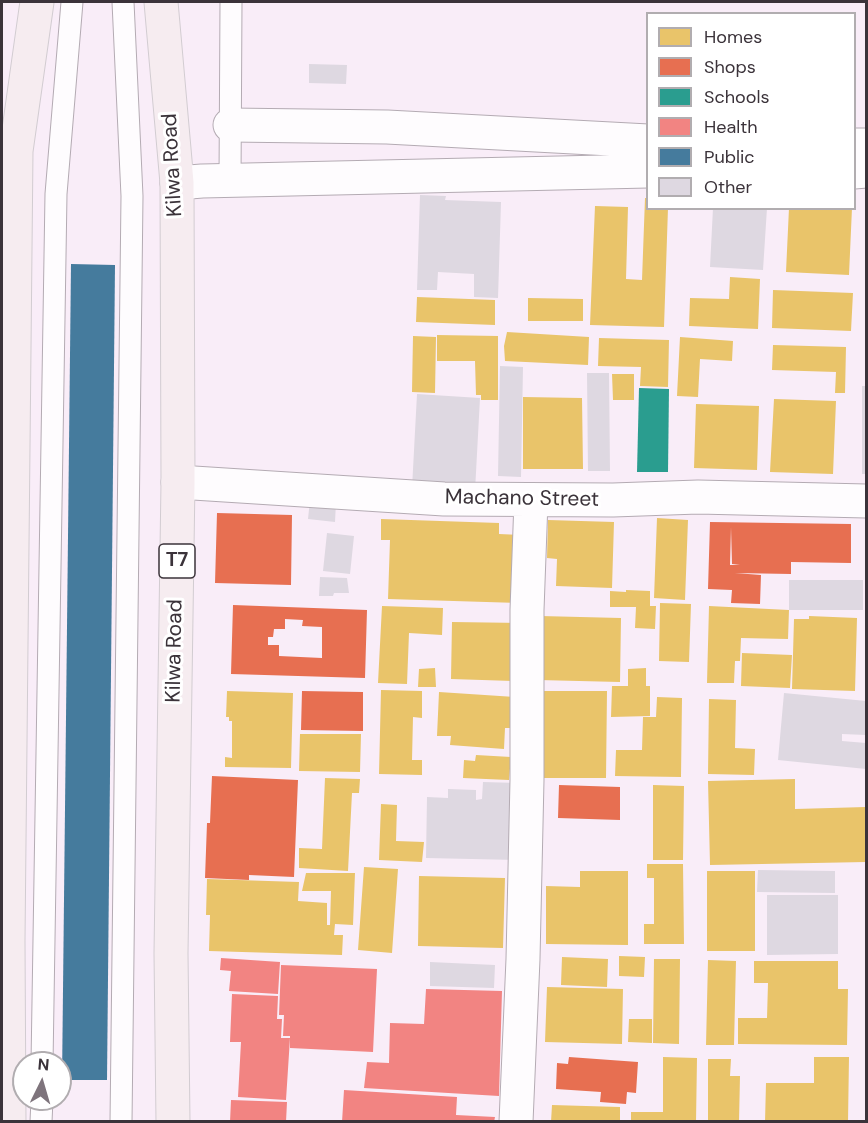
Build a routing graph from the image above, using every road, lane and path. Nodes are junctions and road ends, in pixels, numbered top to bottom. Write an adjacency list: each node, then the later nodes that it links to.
1 (37, 2): 14 (highway)
2 (72, 2): 16 (lane)
3 (123, 2): 18 (lane)
4 (161, 2): 10 (highway, Kilwa Road / T7)
5 (231, 2): 6 (lane)
6 (230, 125): 7 (street); 9 (lane)
7 (646, 141)
8 (646, 171): 9 (street)
9 (230, 181): 10 (street)
10 (177, 183): 11 (highway, Kilwa Road / T7)
11 (178, 482): 12 (street, Machano Street); 19 (highway, Kilwa Road / T7)
12 (531, 501): 13 (street, Machano Street); 20 (street)
13 (867, 501)
14 (6, 620): 15 (highway)
15 (5, 940): 17 (highway)
16 (42, 1051)
17 (9, 1122)
18 (121, 1122)
19 (173, 1122)
20 (516, 1122)

